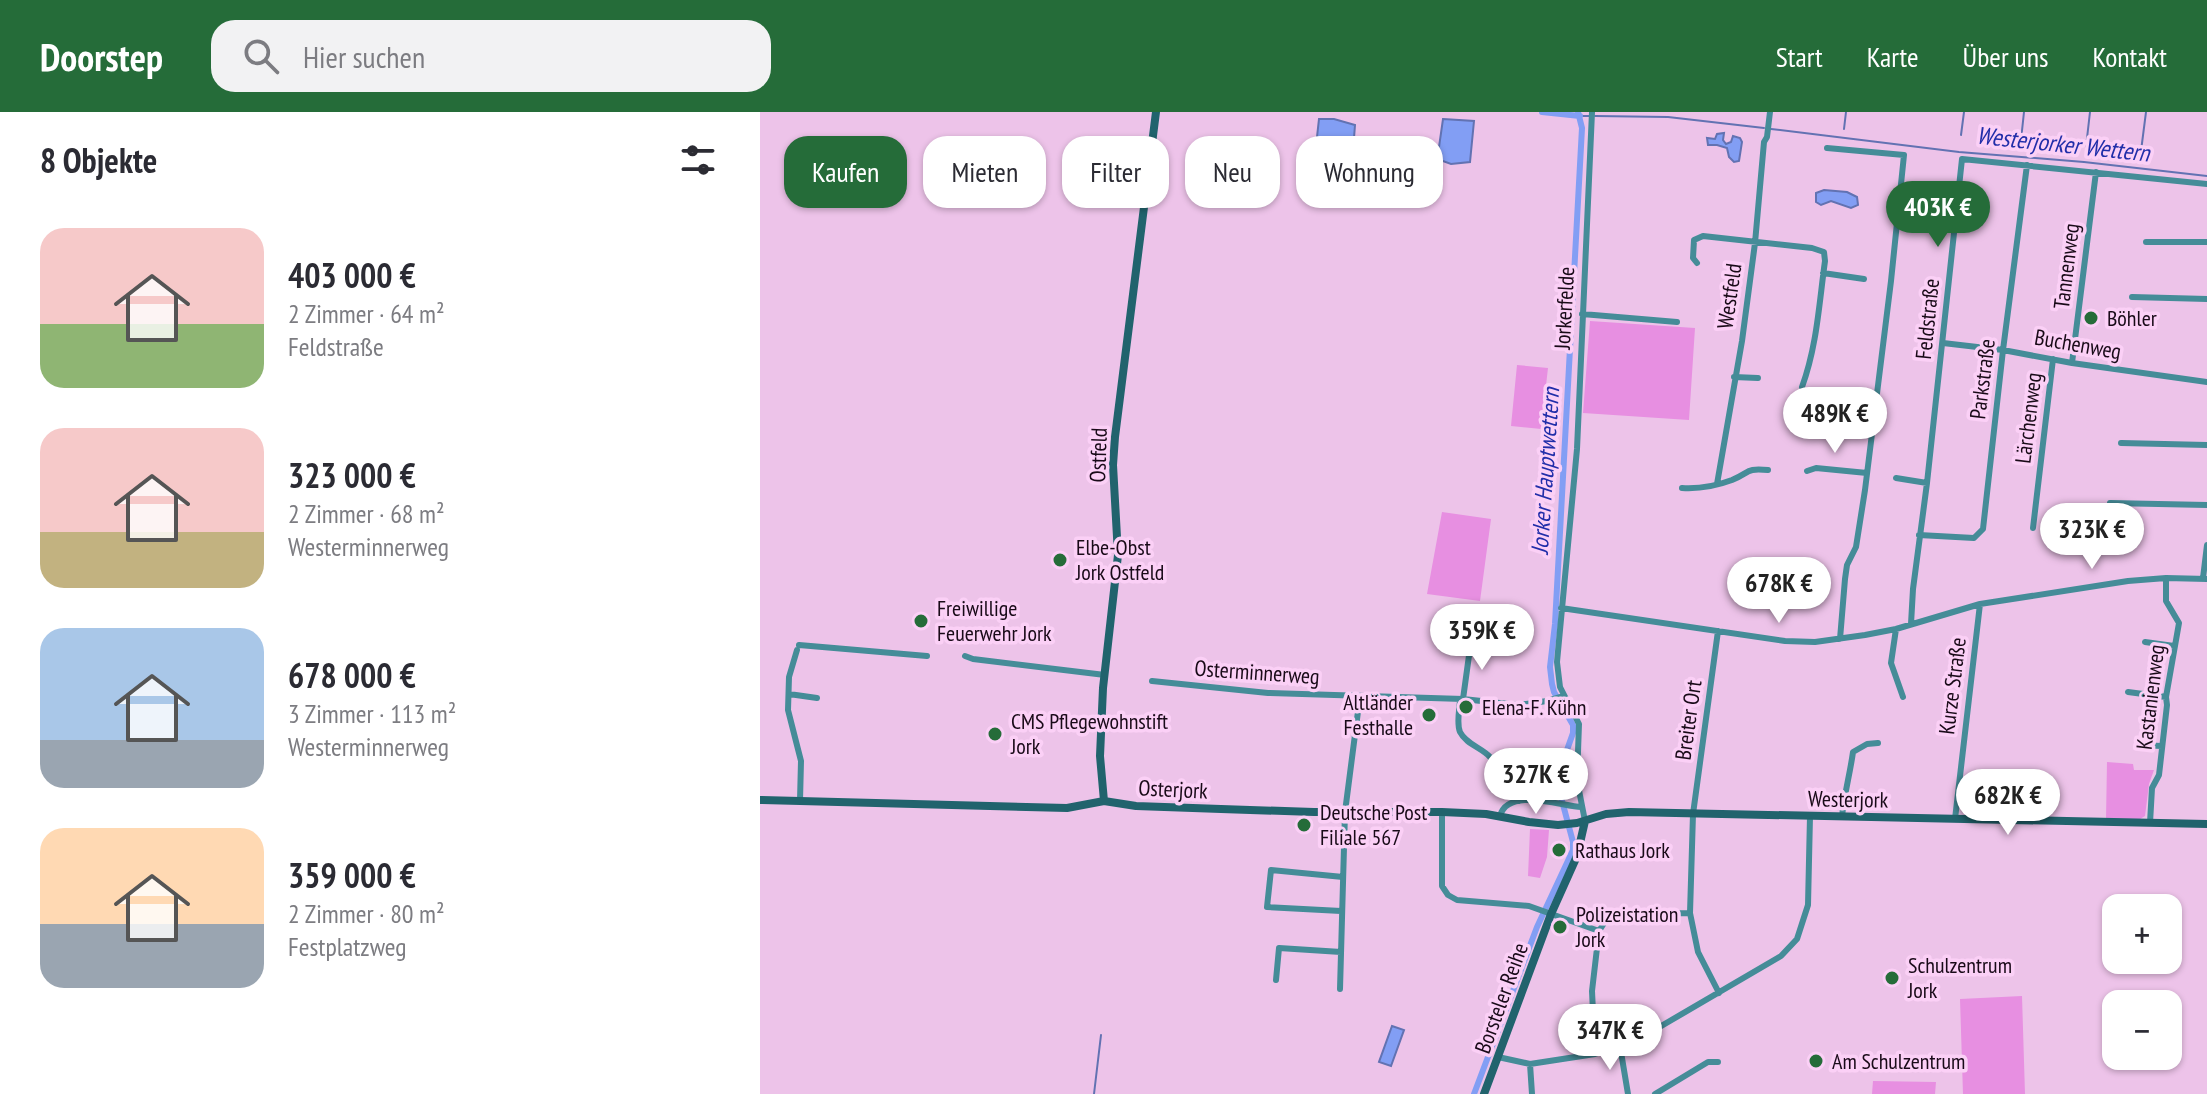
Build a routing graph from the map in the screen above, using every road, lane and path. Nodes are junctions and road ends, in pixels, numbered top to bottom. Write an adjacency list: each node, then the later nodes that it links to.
1 (1156, 112): 53 (main road, Ostfeld)
2 (1592, 112): 16 (street, Jorkerfelde)
3 (1770, 112): 10 (street, Westfeld)
4 (1827, 148): 30 (street)
5 (2027, 165): 6 (street); 18 (street, Feldstraße); 19 (street, Parkstraße)
6 (2096, 172): 7 (street); 21 (street, Tannenweg)
7 (2207, 184)
8 (2146, 242): 9 (street)
9 (2207, 242)
10 (1755, 243): 11 (street); 12 (street); 22 (street, Westfeld)
11 (1697, 263)
12 (1823, 273): 13 (street); 25 (street)
13 (1864, 279)
14 (2132, 297): 15 (street)
15 (2207, 299)
16 (1582, 314): 17 (street); 43 (street, Jorkerfelde)
17 (1677, 322)
18 (1943, 343): 19 (street, Buchenweg); 32 (street, Feldstraße)
19 (2003, 350): 20 (street, Buchenweg); 38 (street, Parkstraße)
20 (2053, 359): 21 (street, Buchenweg); 37 (street, Lärchenweg)
21 (2072, 363): 24 (street, Buchenweg)
22 (1734, 377): 23 (street); 33 (street, Westfeld)
23 (1758, 378)
24 (2207, 382)
25 (1802, 387)
26 (2121, 443): 27 (street)
27 (2207, 445)
28 (1768, 470): 33 (street)
29 (1807, 471): 30 (street)
30 (1867, 473): 47 (street)
31 (1896, 478): 32 (street)
32 (1927, 483): 38 (street, Feldstraße)
33 (1717, 484): 34 (street)
34 (1682, 488)
35 (2110, 503): 36 (street)
36 (2207, 505)
37 (2033, 528)
38 (1919, 535): 44 (street, Feldstraße)
39 (2207, 545): 41 (street)
40 (2166, 578): 41 (street); 42 (street); 50 (street, Kastanienweg)
41 (2205, 578)
42 (1980, 604): 44 (street); 79 (street, Kurze Straße)
43 (1561, 608): 46 (street); 58 (street, Jorkerfelde)
44 (1911, 624): 45 (street)
45 (1896, 629): 47 (street); 59 (street)
46 (1718, 631): 47 (street); 75 (street, Breiter Ort)
47 (1840, 639)
48 (1471, 641): 62 (street)
49 (2145, 642): 50 (street)
50 (2174, 646): 60 (street, Kastanienweg)
51 (927, 656): 56 (street)
52 (965, 656): 53 (street)
53 (1105, 675): 69 (main road, Ostfeld)
54 (1152, 681): 57 (street, Osterminnerweg)
55 (2128, 692): 60 (street)
56 (789, 694): 61 (street); 68 (street)
57 (1360, 696): 62 (street, Osterminnerweg); 73 (street)
58 (1560, 697): 62 (street, Osterminnerweg); 72 (street, Jorkerfelde)
59 (1903, 697)
60 (2166, 697): 65 (street, Kastanienweg)
61 (817, 698)
62 (1461, 699): 70 (street)
63 (1878, 743): 78 (street)
64 (2137, 745): 65 (street)
65 (2162, 746): 81 (street, Kastanienweg)
66 (1557, 761): 71 (street)
67 (760, 800): 68 (main road, Osterjork)
68 (800, 801): 69 (main road, Osterjork)
69 (1104, 801): 73 (main road, Osterjork)
70 (1519, 801): 71 (street); 76 (street)
71 (1549, 802): 72 (street)
72 (1581, 807): 80 (street, Jorkerfelde)
73 (1345, 812): 74 (main road, Osterjork); 83 (street)
74 (1442, 812): 76 (main road, Osterjork); 85 (street)
75 (1693, 814): 77 (main road, Westerjork); 80 (main road, Westerjork); 86 (street, Breiter Ort)
76 (1500, 816): 80 (main road, Osterjork)
77 (1810, 816): 78 (main road, Westerjork); 91 (street)
78 (1842, 817): 79 (main road, Westerjork)
79 (1955, 819): 81 (main road, Westerjork)
80 (1585, 821): 85 (main road, Borsteler Reihe)
81 (2150, 823): 82 (main road, Westerjork)
82 (2207, 824)
83 (1343, 877): 84 (street); 84 (street)
84 (1341, 911): 88 (street)
85 (1546, 913): 87 (street); 94 (main road, Borsteler Reihe)
86 (1690, 913): 87 (street); 91 (street, Breiter Ort)
87 (1599, 931): 93 (street)
88 (1341, 952): 89 (street); 90 (street)
89 (1276, 980)
90 (1340, 989)
91 (1719, 993): 92 (street)
92 (1620, 1046): 93 (street); 99 (street)
93 (1595, 1054): 96 (street)
94 (1498, 1057): 96 (street); 97 (main road, Borsteler Reihe)
95 (1718, 1062): 100 (street)
96 (1530, 1064): 98 (street)
97 (1484, 1094)
98 (1532, 1094)
99 (1628, 1094)
100 (1655, 1094)

